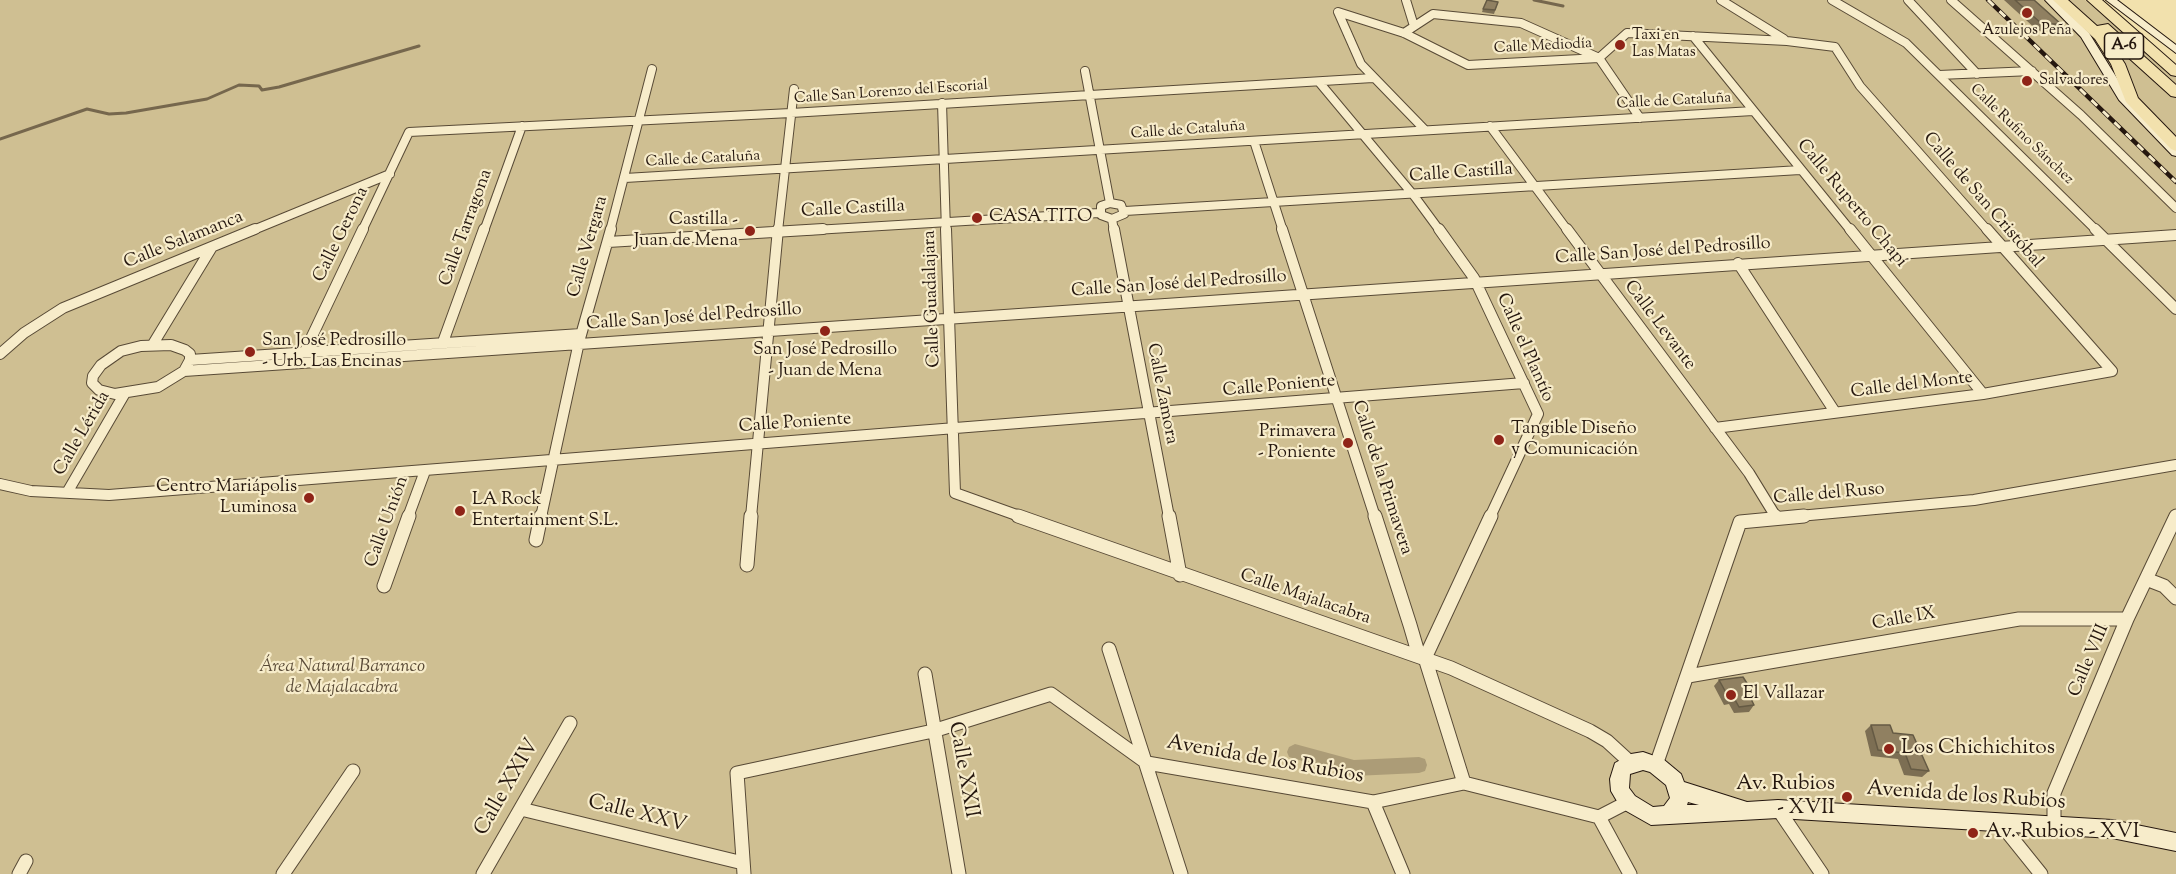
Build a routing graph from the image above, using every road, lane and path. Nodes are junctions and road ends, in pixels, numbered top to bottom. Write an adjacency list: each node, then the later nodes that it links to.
1 (1406, 0): 11 (street)
2 (1721, 0): 14 (street)
3 (1832, 0): 23 (street, Calle Rufino Sánchez)
4 (1908, 0): 22 (street)
5 (1952, 0): 19 (street)
6 (2050, 0): 42 (street)
7 (2060, 0): 40 (highway)
8 (2072, 0): 27 (highway, A-6)
9 (2094, 0): 21 (highway, A-6)
10 (2111, 0): 16 (street)
11 (1414, 26): 12 (street); 17 (street)
12 (1404, 33): 17 (street, Calle Mediodía); 24 (street, Calle Mediodía)
13 (1693, 36): 14 (street, Calle Mediodía); 17 (street, Calle Mediodía); 30 (street, Calle Ruperto Chapí)
14 (1787, 41): 15 (street, Calle Mediodía)
15 (1835, 47): 62 (street, Calle de San Cristóbal)
16 (2176, 50)
17 (1599, 58): 32 (street)
18 (652, 69): 33 (street, Calle Vergara)
19 (2032, 70): 22 (street); 53 (street)
20 (1085, 71): 28 (street)
21 (2176, 72)
22 (1977, 74): 23 (street)
23 (1939, 75): 60 (street, Calle Rufino Sánchez)
24 (1373, 78): 25 (street, Calle San Lorenzo del Escorial); 36 (street)
25 (1319, 82): 28 (street, Calle San Lorenzo del Escorial); 38 (street, Calle el Plantío)
26 (794, 88): 31 (street)
27 (2176, 93)
28 (1089, 94): 29 (street, Calle San Lorenzo del Escorial); 41 (street)
29 (942, 103): 31 (street, Calle San Lorenzo del Escorial); 43 (street, Calle Guadalajara)
30 (1753, 111): 32 (street, Calle de Cataluña); 46 (street, Calle Ruperto Chapí)
31 (791, 113): 33 (street, Calle San Lorenzo del Escorial); 45 (street)
32 (1640, 118): 35 (street, Calle de Cataluña)
33 (638, 121): 34 (street, Calle San Lorenzo del Escorial); 48 (street, Calle Vergara)
34 (522, 126): 37 (street, Calle San Lorenzo del Escorial); 74 (street, Calle Tarragona)
35 (1490, 126): 36 (street, Calle de Cataluña); 49 (street, Calle Levante)
36 (1424, 129): 38 (street, Calle de Cataluña)
37 (409, 132): 47 (street, Calle Gerona)
38 (1362, 134): 39 (street, Calle de Cataluña); 50 (street, Calle el Plantío)
39 (1254, 141): 41 (street, Calle de Cataluña); 51 (street, Calle de la Primavera)
40 (2176, 146)
41 (1100, 150): 43 (street, Calle de Cataluña); 52 (street)
42 (2176, 152): 44 (street)
43 (945, 159): 45 (street, Calle de Cataluña); 57 (street, Calle Guadalajara)
44 (2176, 162)
45 (786, 169): 48 (street, Calle de Cataluña); 58 (street)
46 (1800, 170): 49 (street, Calle Castilla); 64 (street, Calle Ruperto Chapí)
47 (390, 174): 63 (street, Calle Salamanca); 76 (street, Calle Gerona)
48 (625, 178): 61 (street, Calle Vergara)
49 (1534, 186): 50 (street, Calle Castilla); 66 (street, Calle Levante)
50 (1413, 194): 51 (street, Calle Castilla); 67 (street, Calle el Plantío)
51 (1273, 201): 54 (street, Calle Castilla); 68 (street, Calle de la Primavera)
52 (1110, 203): 54 (street); 55 (street)
53 (2176, 208)
54 (1125, 211): 56 (street)
55 (1099, 213): 56 (street); 57 (street, Calle Castilla)
56 (1112, 219): 69 (street, Calle Zamora)
57 (947, 221): 58 (street, Calle Castilla); 71 (street, Calle Guadalajara)
58 (778, 231): 61 (street, Calle Castilla); 72 (street)
59 (2176, 235): 60 (street, Calle San José del Pedrosillo)
60 (2106, 239): 62 (street, Calle San José del Pedrosillo); 70 (street, Calle Rufino Sánchez)
61 (608, 242): 73 (street, Calle Vergara)
62 (1999, 246): 64 (street, Calle San José del Pedrosillo); 80 (street, Calle de San Cristóbal)
63 (212, 247): 75 (street); 77 (street, Calle Salamanca)
64 (1871, 255): 65 (street, Calle San José del Pedrosillo); 83 (street, Calle Ruperto Chapí)
65 (1738, 263): 66 (street, Calle San José del Pedrosillo); 85 (street)
66 (1599, 272): 67 (street, Calle San José del Pedrosillo); 88 (street, Calle Levante)
67 (1475, 280): 68 (street, Calle San José del Pedrosillo); 81 (street, Calle el Plantío)
68 (1302, 293): 69 (street, Calle San José del Pedrosillo); 84 (street, Calle de la Primavera)
69 (1127, 305): 71 (street, Calle San José del Pedrosillo); 86 (street, Calle Zamora)
70 (2176, 309)
71 (950, 318): 72 (street, Calle San José del Pedrosillo); 87 (street, Calle Guadalajara)
72 (767, 330): 73 (street, Calle San José del Pedrosillo); 89 (street)
73 (580, 338): 74 (street, Calle San José del Pedrosillo); 79 (street, Calle San José del Pedrosillo); 90 (street, Calle Vergara)
74 (443, 342): 76 (street, Calle San José del Pedrosillo)
75 (153, 345): 78 (street); 82 (street)
76 (305, 351): 78 (street, Calle San José del Pedrosillo)
77 (0, 354)
78 (190, 360): 79 (street)
79 (184, 371): 82 (street)
80 (2112, 371): 83 (street, Calle del Monte)
81 (1524, 383): 84 (street, Calle Poniente); 106 (street, Calle el Plantío)
82 (126, 393): 94 (street, Calle Lérida)
83 (1983, 394): 85 (street, Calle del Monte)
84 (1337, 398): 86 (street, Calle Poniente); 106 (street, Calle de la Primavera)
85 (1835, 412): 88 (street, Calle del Monte)
86 (1148, 414): 87 (street, Calle Poniente); 100 (street, Calle Zamora)
87 (953, 428): 89 (street, Calle Poniente); 95 (street, Calle Guadalajara)
88 (1715, 428): 97 (street, Calle Levante)
89 (757, 444): 90 (street, Calle Poniente); 99 (street)
90 (555, 459): 92 (street, Calle Poniente); 98 (street, Calle Vergara)
91 (2176, 465): 97 (street, Calle del Ruso)
92 (425, 471): 94 (street, Calle Poniente); 102 (street, Calle Unión)
93 (0, 484): 94 (street)
94 (68, 491)
95 (955, 494): 100 (street, Calle Majalacabra)
96 (2176, 516): 101 (street, Calle VIII)
97 (1776, 518): 108 (street, Calle del Ruso)
98 (536, 540)
99 (747, 565)
100 (1180, 575): 106 (street, Calle Majalacabra)
101 (2146, 579): 103 (street); 104 (street, Calle VIII)
102 (384, 586)
103 (2176, 598)
104 (2127, 619): 108 (street, Calle IX); 125 (street, Calle VIII)
105 (1109, 649): 111 (street)
106 (1421, 657): 112 (street, Calle Majalacabra); 115 (street, Calle de la Primavera)
107 (925, 674): 110 (street, Calle XXII)
108 (1688, 676): 113 (street, Calle del Ruso)
109 (570, 723): 119 (street, Calle XXIV)
110 (933, 731): 111 (street, Avenida de los Rubios); 127 (street, Avenida de los Rubios); 130 (street, Calle XXII)
111 (1148, 763): 117 (street, Avenida de los Rubios); 131 (street)
112 (1631, 763): 113 (street); 118 (street)
113 (1656, 765): 116 (street)
114 (352, 771): 128 (street)
115 (1464, 783): 117 (street, Avenida de los Rubios); 123 (street, Avenida de los Rubios)
116 (1679, 790): 121 (street, Avenida de los Rubios); 122 (street)
117 (1373, 802): 132 (street)
118 (1628, 802): 122 (street, Avenida de los Rubios); 123 (street)
119 (521, 808): 127 (street, Calle XXV); 129 (street, Calle XXIV)
120 (1778, 809): 121 (street, Avenida de los Rubios); 124 (street, Avenida de los Rubios); 134 (street)
121 (1751, 810): 122 (street, Avenida de los Rubios)
122 (1663, 816)
123 (1599, 817): 133 (street)
124 (2000, 823): 125 (street, Avenida de los Rubios); 135 (street)
125 (2054, 825): 126 (street, Avenida de los Rubios)
126 (2176, 842)
127 (744, 868)
128 (283, 874)
129 (483, 874)
130 (959, 874)
131 (1181, 874)
132 (1403, 874)
133 (1630, 874)
134 (1821, 874)
135 (2041, 874)

